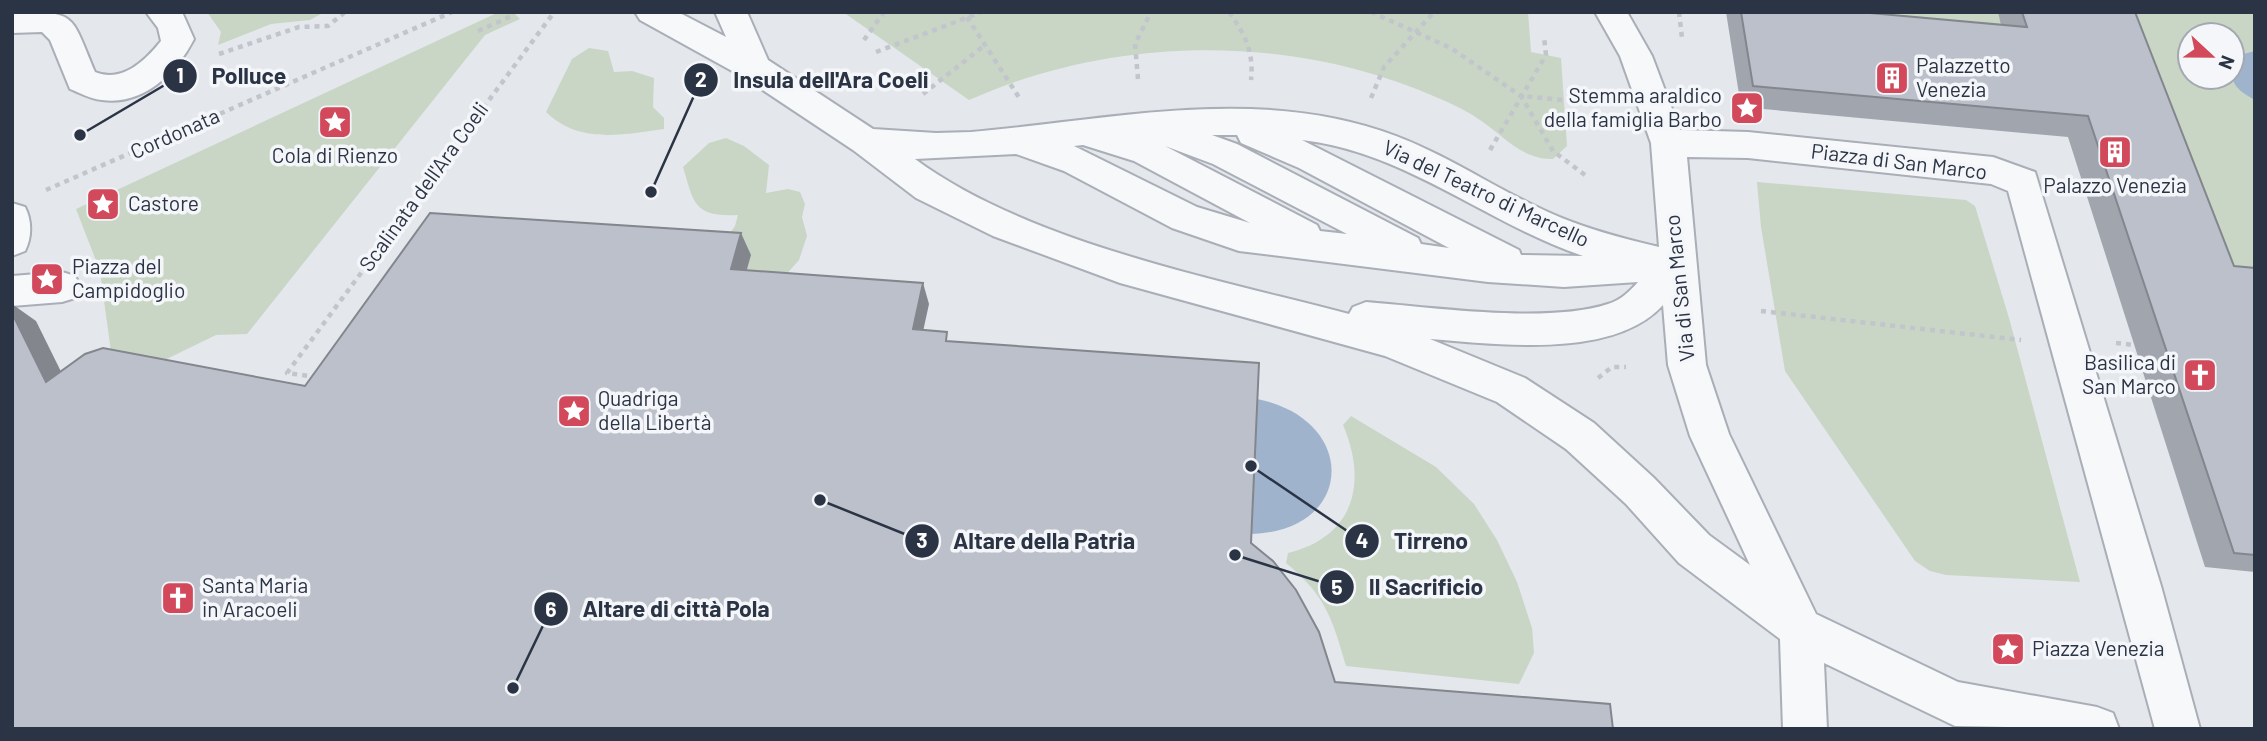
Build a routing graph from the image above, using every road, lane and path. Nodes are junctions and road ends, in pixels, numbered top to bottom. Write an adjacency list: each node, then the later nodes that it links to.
1 (162, 12): 17 (street)
2 (345, 12): 25 (path)
3 (452, 12): 42 (path, Cordonata)
4 (651, 12): 26 (street, Via del Teatro di Marcello)
5 (731, 12): 26 (street)
6 (884, 12): 22 (path)
7 (982, 12): 16 (path)
8 (1152, 12): 27 (path)
9 (1229, 12): 28 (path)
10 (1371, 12): 19 (path)
11 (1434, 12): 19 (path)
12 (1611, 12): 39 (street, Via di San Marco)
13 (1679, 12): 21 (path)
14 (514, 15): 18 (path)
15 (552, 15): 54 (path, Scalinata dell'Ara Coeli)
16 (967, 17): 23 (path); 24 (path)
17 (12, 21)
18 (478, 31)
19 (1416, 31): 31 (path); 32 (path)
20 (1544, 37): 32 (path)
21 (1682, 38)
22 (864, 40)
23 (985, 45): 29 (path); 30 (path)
24 (876, 52)
25 (218, 55)
26 (755, 68): 37 (street, Via del Teatro di Marcello)
27 (1138, 79)
28 (1251, 80)
29 (923, 94)
30 (1017, 94)
31 (1372, 94)
32 (1521, 96): 33 (path); 40 (path); 41 (path)
33 (1593, 103)
34 (1211, 122): 35 (street, Via del Teatro di Marcello); 46 (street, Via del Teatro di Marcello); 47 (street, Via del Teatro di Marcello)
35 (1145, 125): 36 (street, Via del Teatro di Marcello); 45 (street, Via del Teatro di Marcello)
36 (1077, 134): 38 (street, Via del Teatro di Marcello); 44 (street, Via del Teatro di Marcello)
37 (865, 141): 38 (street, Via del Teatro di Marcello); 51 (street, Via del Teatro di Marcello)
38 (1016, 143): 44 (street, Via del Teatro di Marcello)
39 (1668, 143): 46 (street, Via di San Marco); 62 (street, Piazza di San Marco)
40 (1491, 148)
41 (1585, 175)
42 (25, 206): 43 (street)
43 (12, 241)
44 (1334, 248): 45 (street, Via del Teatro di Marcello)
45 (1432, 261): 47 (street, Via del Teatro di Marcello)
46 (1677, 265): 47 (street, Via del Teatro di Marcello); 51 (street, Via del Teatro di Marcello); 58 (street, Via di San Marco)
47 (1520, 268)
48 (62, 287): 49 (street)
49 (12, 290)
50 (1760, 311): 52 (path)
51 (1297, 314): 58 (street, Via del Teatro di Marcello)
52 (2026, 341)
53 (1626, 367): 55 (path)
54 (287, 373): 56 (path); 57 (path, Scalinata dell'Ara Coeli)
55 (1598, 377)
56 (328, 379)
57 (282, 380)
58 (1801, 629): 59 (street); 60 (street)
59 (1953, 716): 61 (street)
60 (1805, 729)
61 (2097, 729)
62 (2178, 729)

